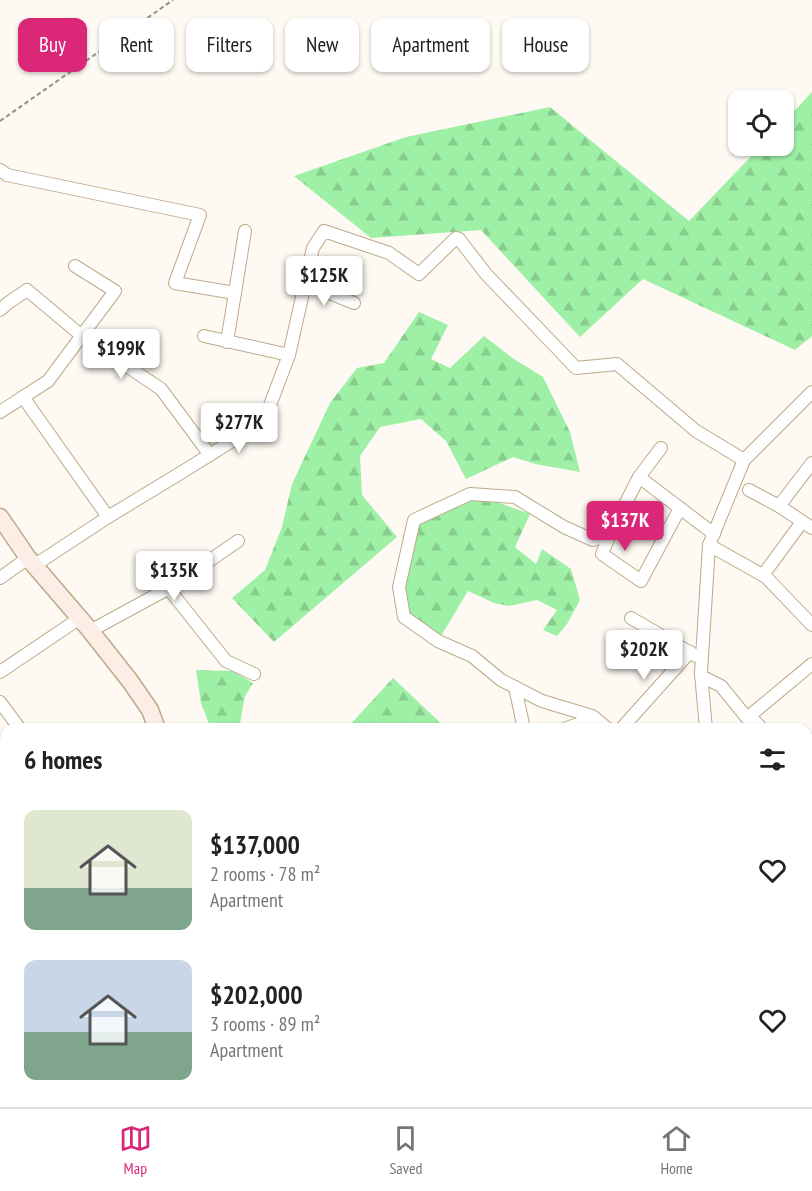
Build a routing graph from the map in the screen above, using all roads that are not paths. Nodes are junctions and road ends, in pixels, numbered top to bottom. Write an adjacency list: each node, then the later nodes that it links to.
1 (0, 170): 5 (street)
2 (245, 231): 5 (street)
3 (75, 266): 8 (street)
4 (305, 283): 6 (street); 11 (street); 17 (street)
5 (235, 293): 10 (street)
6 (354, 303)
7 (0, 310): 8 (street)
8 (82, 336): 13 (street); 16 (street)
9 (204, 336): 10 (street)
10 (227, 342): 11 (street)
11 (289, 355): 16 (street)
12 (811, 396): 17 (street)
13 (23, 397): 14 (street); 24 (street)
14 (0, 412)
15 (661, 448): 19 (street)
16 (210, 455): 24 (street)
17 (744, 460): 27 (street)
18 (812, 463): 21 (street)
19 (639, 477): 22 (street); 26 (street)
20 (749, 490): 21 (street)
21 (779, 506): 25 (street)
22 (680, 508): 26 (street); 27 (street)
23 (0, 517): 29 (street)
24 (108, 517): 29 (street)
25 (807, 525): 30 (street)
26 (610, 534): 42 (street)
27 (712, 540): 30 (street); 37 (street)
28 (238, 541): 32 (street)
29 (32, 562): 31 (street); 34 (street)
30 (763, 575): 35 (street)
31 (0, 579)
32 (168, 588): 34 (street); 40 (street)
33 (631, 618): 36 (street)
34 (85, 625): 39 (street); 47 (street)
35 (812, 625)
36 (690, 652): 37 (street); 51 (street)
37 (702, 660): 41 (street)
38 (812, 664): 44 (street)
39 (0, 672)
40 (254, 674)
41 (701, 676): 44 (street); 52 (street)
42 (515, 687): 45 (street); 48 (street)
43 (0, 702): 46 (street)
44 (750, 716): 53 (street)
45 (595, 718): 49 (street); 50 (street)
46 (16, 723)
47 (155, 723)
48 (523, 723)
49 (581, 723)
50 (601, 723)
51 (626, 723)
52 (705, 723)
53 (756, 723)

